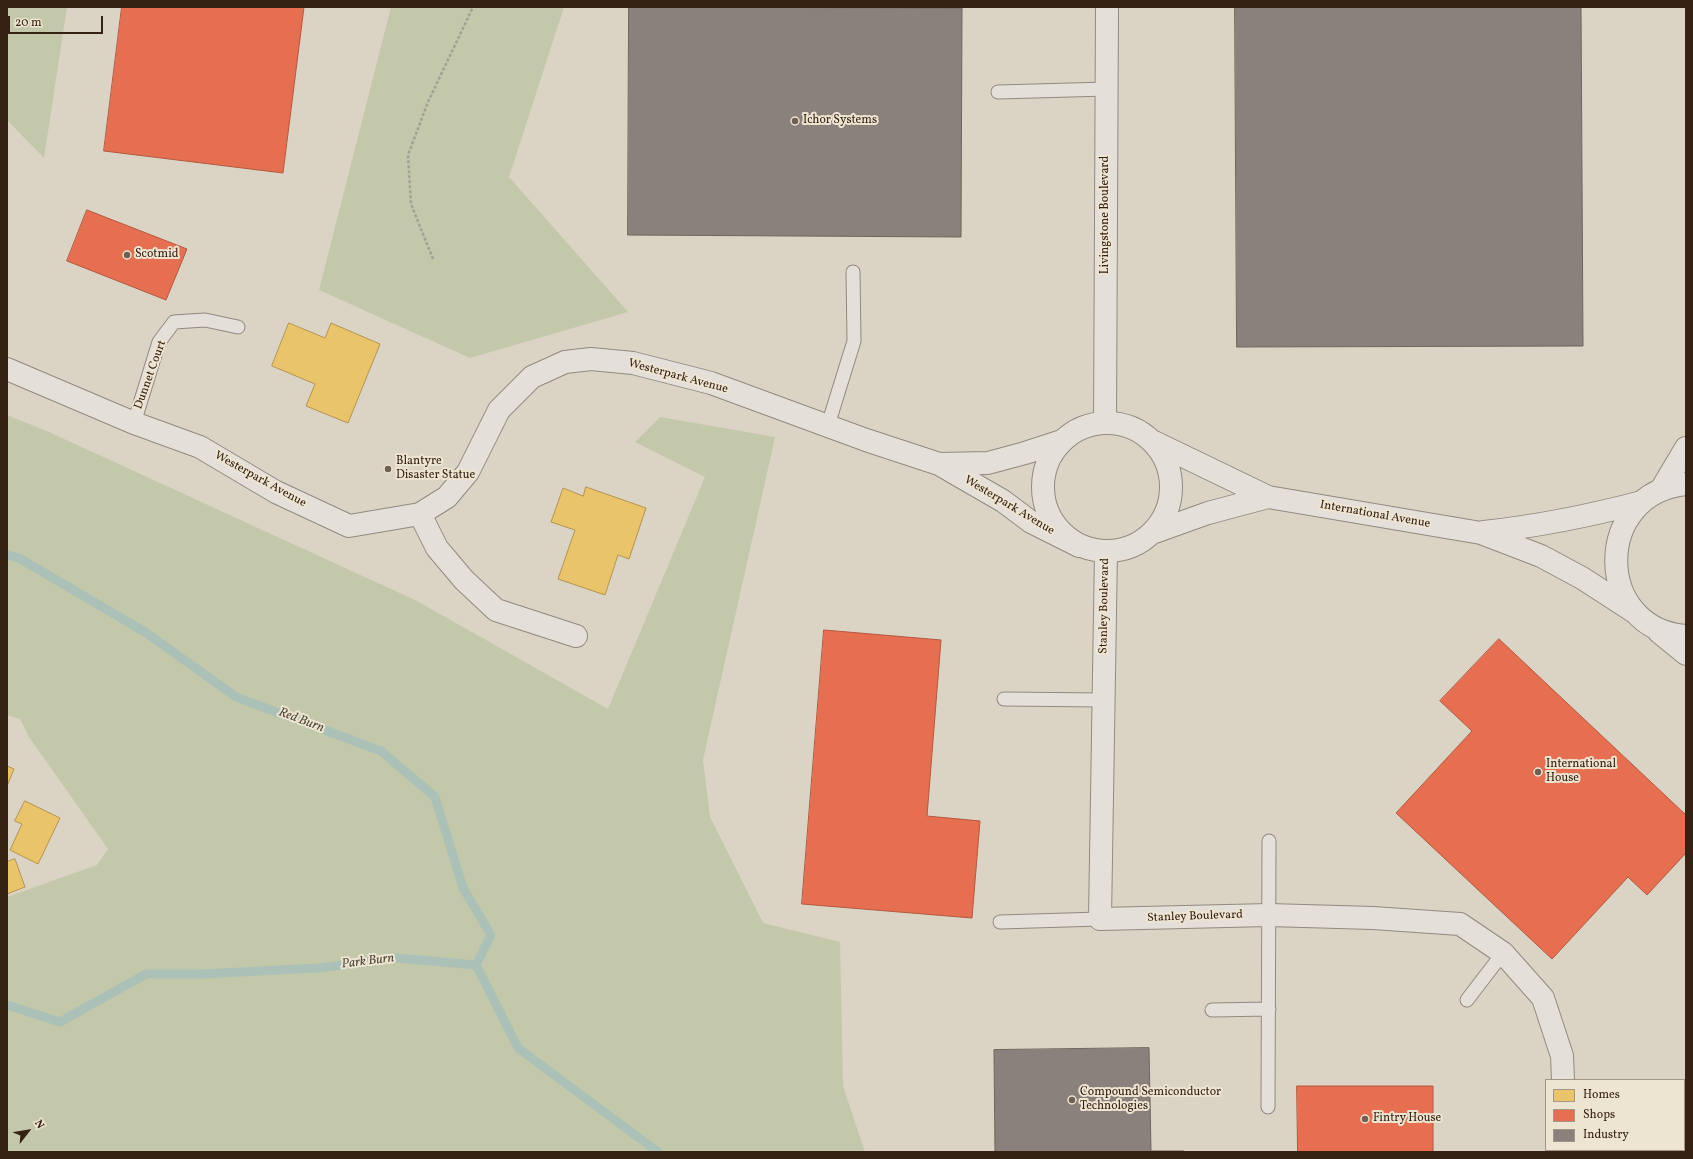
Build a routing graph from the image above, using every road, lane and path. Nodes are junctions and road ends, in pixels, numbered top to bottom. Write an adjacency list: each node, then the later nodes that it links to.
1 (472, 7): 5 (path)
2 (1107, 7): 3 (street, Livingstone Boulevard)
3 (1107, 89): 4 (lane); 9 (street, Livingstone Boulevard)
4 (998, 92)
5 (433, 260)
6 (853, 272): 11 (lane)
7 (238, 327): 10 (lane, Dunnet Court)
8 (7, 369): 10 (street, Westerpark Avenue)
9 (1105, 422): 12 (street); 13 (street)
10 (134, 423): 20 (street, Westerpark Avenue)
11 (828, 426): 15 (street, Westerpark Avenue); 20 (street, Westerpark Avenue)
12 (1062, 441): 15 (street, Westerpark Avenue); 23 (street)
13 (1154, 442): 18 (street, International Avenue); 21 (street)
14 (1686, 448): 17 (street)
15 (940, 464): 23 (street, Westerpark Avenue)
16 (1686, 484): 17 (street)
17 (1661, 490): 19 (street)
18 (1268, 497): 21 (street, International Avenue); 22 (street, International Avenue)
19 (1642, 502): 22 (street, International Avenue); 25 (street)
20 (420, 514): 27 (street)
21 (1155, 532): 24 (street)
22 (1481, 533): 25 (street, International Avenue)
23 (1079, 546): 24 (street)
24 (1106, 552): 31 (street, Stanley Boulevard)
25 (1636, 613): 26 (street)
26 (1654, 627): 28 (street); 29 (street)
27 (576, 636)
28 (1686, 636)
29 (1686, 654)
30 (1004, 699): 31 (lane)
31 (1103, 700): 34 (street, Stanley Boulevard)
32 (1269, 841): 33 (lane)
33 (1269, 914): 34 (street, Stanley Boulevard); 36 (street, Stanley Boulevard); 38 (lane)
34 (1100, 919): 35 (lane)
35 (1000, 922)
36 (1503, 953): 37 (lane); 40 (street, Stanley Boulevard)
37 (1468, 1000)
38 (1269, 1009): 39 (lane); 41 (lane)
39 (1212, 1010)
40 (1563, 1079)
41 (1268, 1107)

